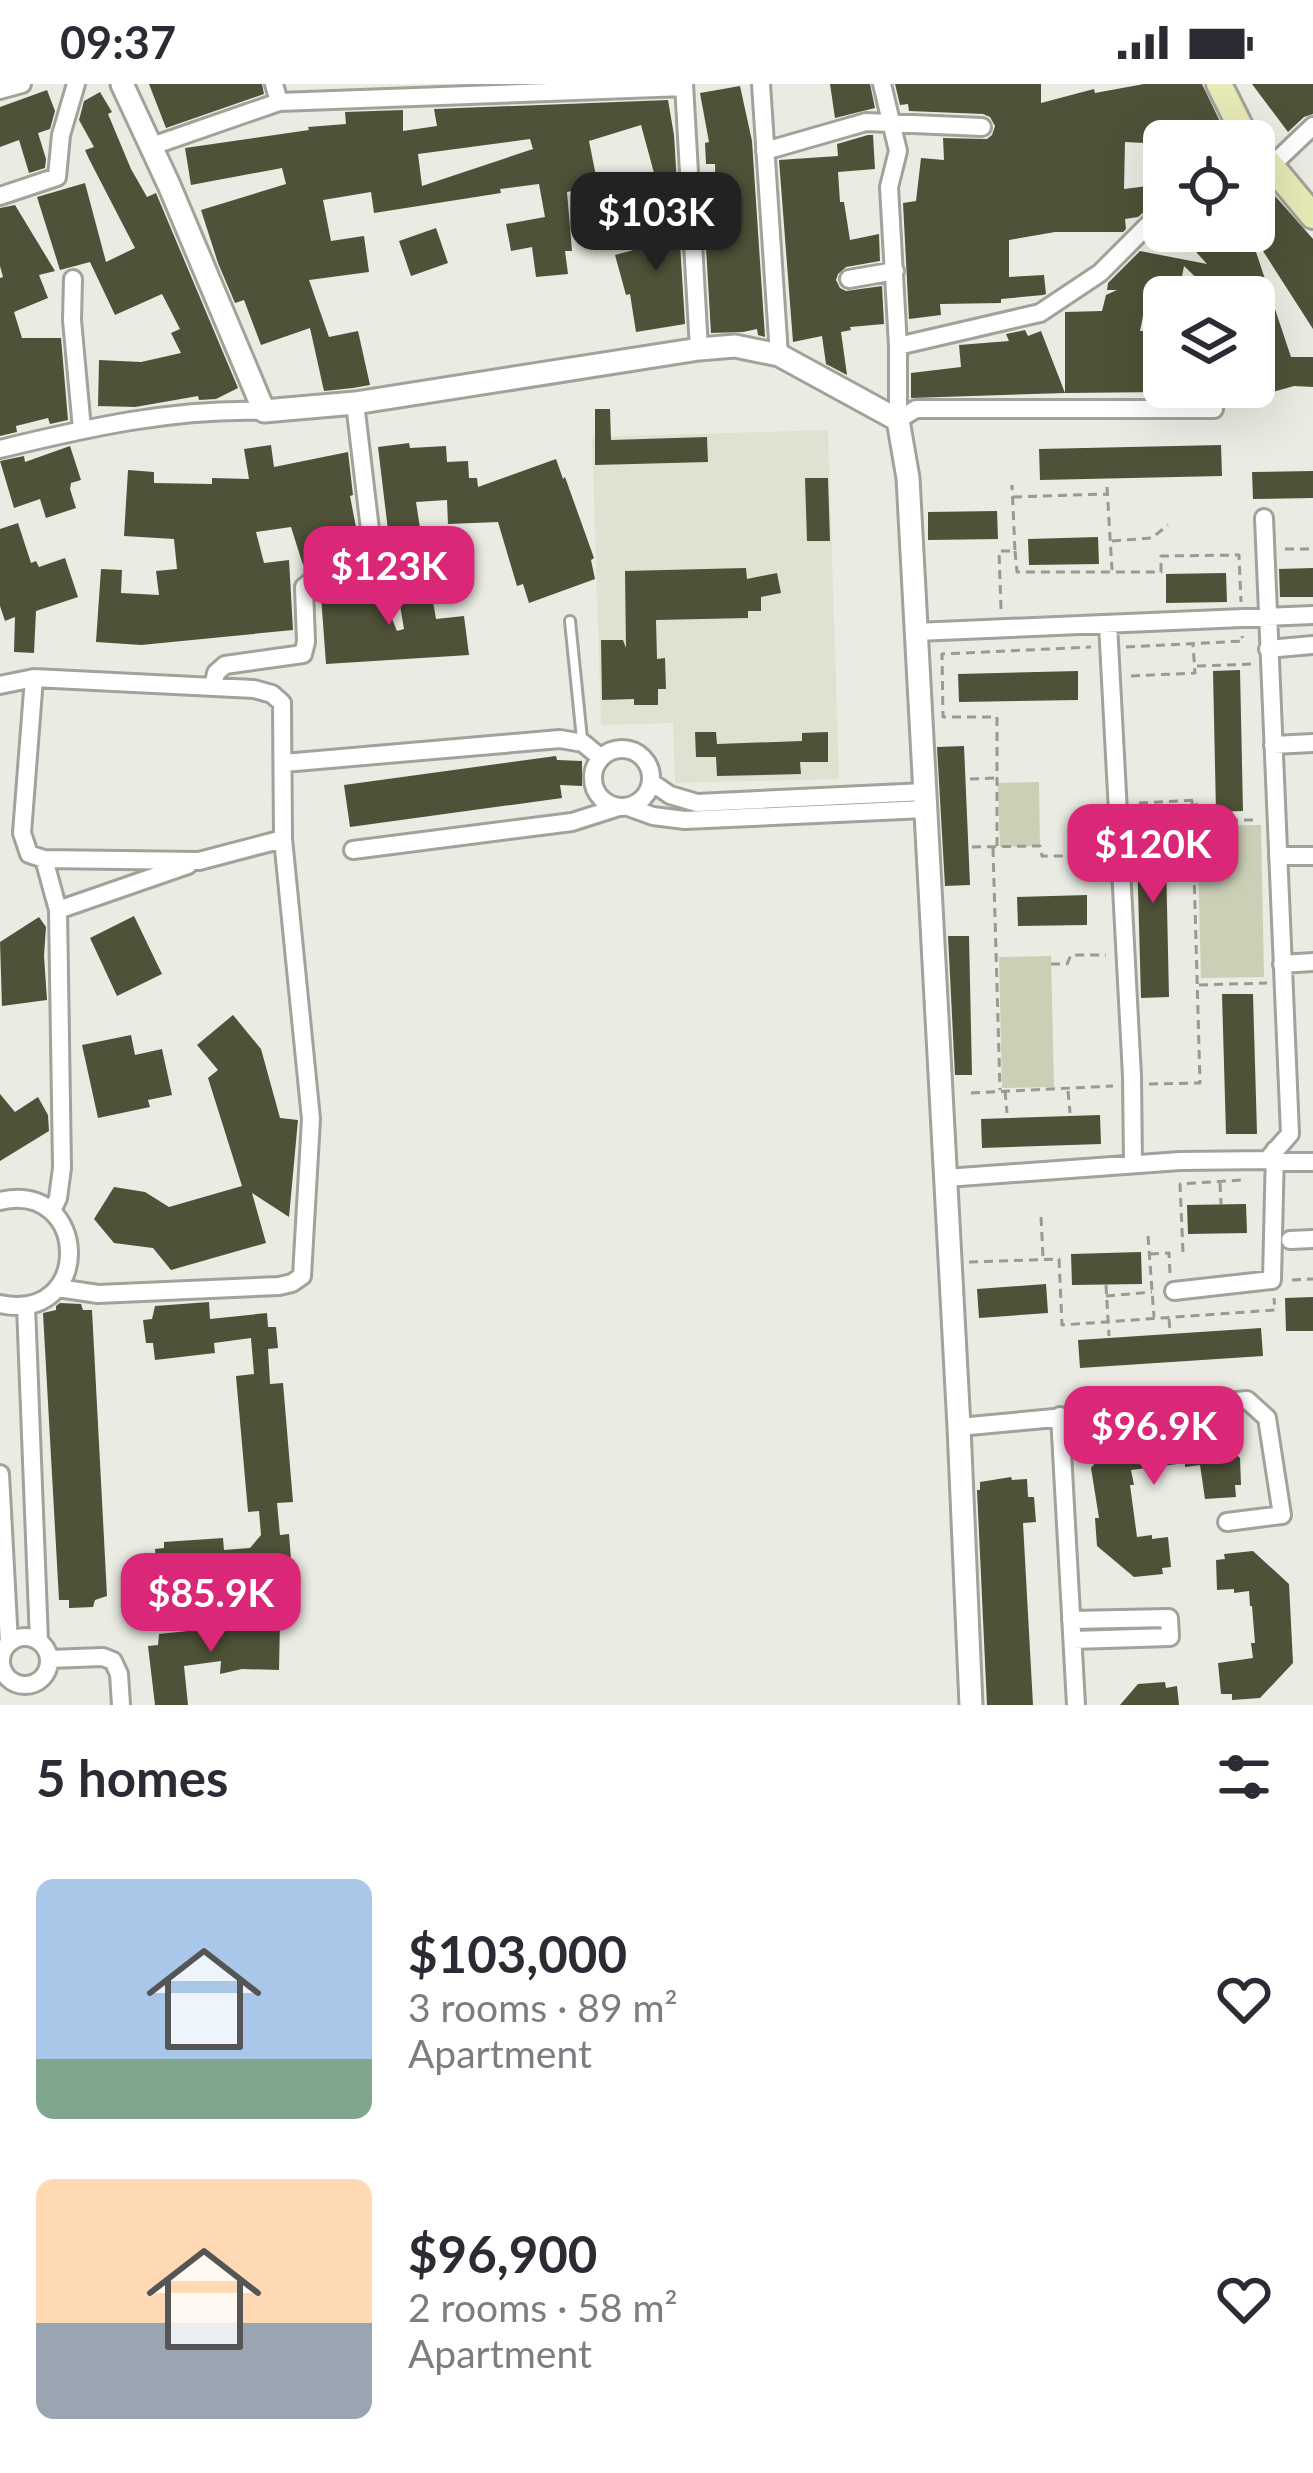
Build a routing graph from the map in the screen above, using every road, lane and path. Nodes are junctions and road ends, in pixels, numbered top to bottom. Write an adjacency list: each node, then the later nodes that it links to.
1 (22, 84): 8 (street)
2 (76, 84): 18 (street)
3 (122, 84): 14 (street)
4 (761, 84): 15 (street)
5 (882, 84): 11 (street)
6 (1219, 84): 10 (main road)
7 (684, 86): 9 (street); 25 (street)
8 (0, 90)
9 (277, 93): 14 (street)
10 (1236, 120)
11 (891, 124): 13 (street); 15 (street); 21 (street)
12 (1313, 126): 16 (street)
13 (982, 127)
14 (152, 146): 29 (street)
15 (765, 151): 26 (street)
16 (1275, 162)
17 (1275, 171): 19 (main road)
18 (0, 196)
19 (1313, 216)
20 (1143, 230): 24 (street)
21 (895, 271): 23 (street); 24 (street)
22 (73, 279): 31 (street)
23 (849, 279)
24 (898, 346): 30 (street)
25 (699, 350): 26 (street); 27 (street)
26 (778, 355): 30 (street)
27 (355, 403): 29 (street); 61 (street)
28 (1214, 409): 30 (street)
29 (264, 411): 31 (street)
30 (898, 420): 50 (street)
31 (82, 429): 32 (street)
32 (0, 449)
33 (1012, 485): 36 (path)
34 (1107, 487): 35 (path)
35 (1107, 494): 36 (path); 39 (path)
36 (1012, 497): 42 (path)
37 (1264, 518): 41 (street)
38 (1168, 526): 39 (path)
39 (1110, 541): 43 (path)
40 (1313, 548): 41 (path)
41 (1265, 549): 45 (street)
42 (1015, 551): 43 (path); 49 (path)
43 (1112, 572): 46 (path)
44 (1313, 615): 45 (street)
45 (1267, 617): 46 (street); 56 (street)
46 (1242, 618): 48 (street); 51 (path)
47 (570, 621): 62 (lane)
48 (1108, 624): 49 (street); 100 (street)
49 (1001, 628): 50 (street)
50 (916, 632): 70 (street)
51 (1243, 641): 52 (path); 56 (path)
52 (1193, 644): 55 (path); 57 (path)
53 (1313, 645): 56 (street)
54 (1094, 647): 67 (path)
55 (1120, 647)
56 (1259, 653): 57 (path); 64 (street)
57 (1195, 666): 58 (path)
58 (1121, 676)
59 (34, 678): 60 (street); 61 (street); 82 (street)
60 (0, 685)
61 (213, 687): 66 (street)
62 (583, 743): 65 (street); 66 (street)
63 (1313, 743): 64 (street)
64 (1273, 745): 80 (street)
65 (601, 758): 69 (street); 73 (street)
66 (284, 764): 75 (street)
67 (997, 778): 68 (path); 76 (path)
68 (970, 779)
69 (651, 782): 70 (street); 73 (street)
70 (925, 800): 73 (street); 101 (street)
71 (1192, 800): 72 (path); 74 (path); 90 (path)
72 (1125, 804)
73 (623, 807): 78 (street)
74 (1262, 820)
75 (283, 839): 83 (street); 117 (street)
76 (995, 846): 77 (path); 79 (path); 94 (path)
77 (972, 847)
78 (353, 850)
79 (1106, 856)
80 (1278, 856): 81 (street); 88 (street)
81 (1313, 856)
82 (44, 859): 83 (street); 84 (street)
83 (199, 861): 84 (street)
84 (58, 910): 106 (street)
85 (1107, 955): 87 (path)
86 (1313, 962): 88 (street)
87 (1051, 964)
88 (1282, 964): 98 (street)
89 (1268, 983): 90 (path)
90 (1197, 985): 91 (path)
91 (1136, 1084)
92 (1115, 1086): 93 (path)
93 (1068, 1088): 94 (path); 97 (path)
94 (1003, 1092): 95 (path); 96 (path)
95 (971, 1093)
96 (1006, 1113)
97 (1070, 1113)
98 (1275, 1156): 99 (street); 100 (street); 115 (street)
99 (1313, 1162)
100 (1133, 1164): 101 (street)
101 (946, 1178): 113 (street)
102 (1241, 1180): 103 (path)
103 (1220, 1181): 105 (path); 111 (path)
104 (0, 1201): 106 (street)
105 (1221, 1204)
106 (52, 1211): 117 (street)
107 (1041, 1217): 112 (path)
108 (1148, 1235): 119 (path)
109 (1313, 1239): 110 (street)
110 (1290, 1240)
111 (1183, 1252)
112 (1043, 1259): 113 (path); 126 (path)
113 (951, 1263): 131 (street)
114 (1313, 1279): 115 (path)
115 (1272, 1280): 118 (street); 123 (path)
116 (1106, 1285): 120 (path)
117 (58, 1288): 122 (street)
118 (1174, 1291)
119 (1152, 1292): 120 (path); 125 (path)
120 (1106, 1295): 126 (path)
121 (0, 1304): 122 (street)
122 (26, 1306): 136 (street)
123 (1229, 1313): 124 (path); 127 (path)
124 (1169, 1317): 125 (path); 128 (path)
125 (1154, 1318): 126 (path)
126 (1108, 1322): 129 (path)
127 (1231, 1327)
128 (1169, 1331)
129 (1109, 1336)
130 (1060, 1416): 131 (street); 133 (street); 134 (street)
131 (959, 1427): 141 (street)
132 (0, 1474): 137 (street)
133 (1227, 1522)
134 (1072, 1620): 135 (street); 135 (street)
135 (1073, 1640): 142 (street)
136 (39, 1641): 137 (street); 138 (street)
137 (4, 1649): 139 (street)
138 (50, 1659): 139 (street); 140 (street)
139 (2, 1673)
140 (121, 1705)
141 (971, 1705)
142 (1076, 1705)

